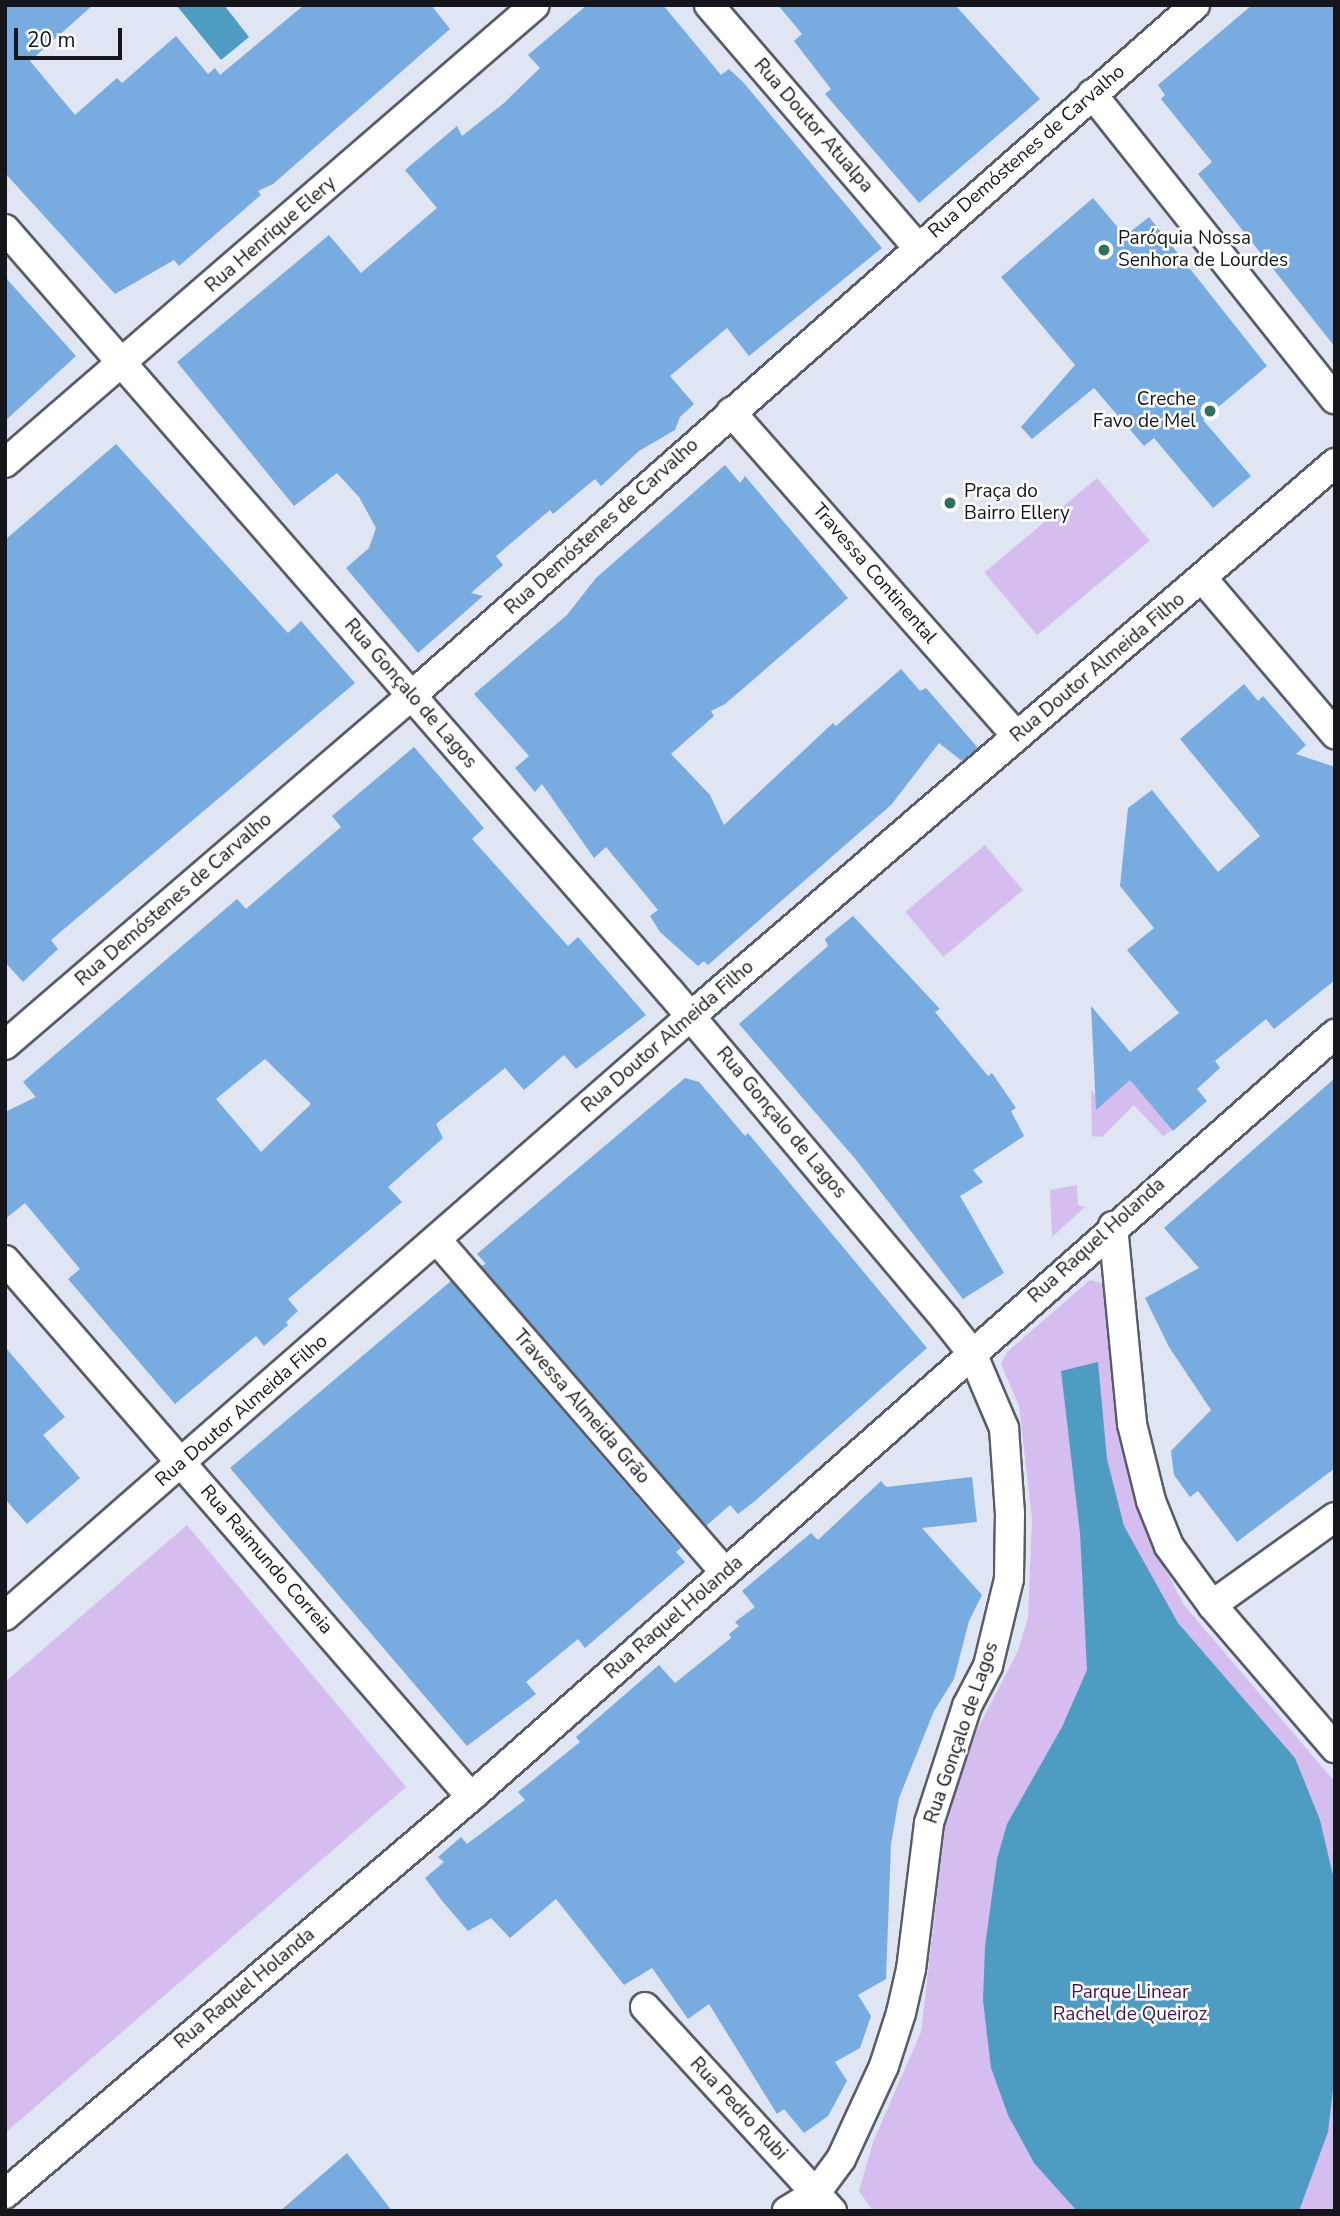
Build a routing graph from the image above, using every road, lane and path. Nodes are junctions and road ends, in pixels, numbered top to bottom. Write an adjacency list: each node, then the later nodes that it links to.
1 (535, 5): 7 (street, Rua Henrique Elery)
2 (709, 5): 6 (street, Rua Doutor Atualpa)
3 (1195, 5): 4 (street, Rua Demóstenes de Carvalho)
4 (1092, 94): 6 (street, Rua Demóstenes de Carvalho); 8 (street)
5 (5, 229): 7 (street, Rua Gonçalo de Lagos)
6 (917, 247): 9 (street, Rua Demóstenes de Carvalho)
7 (121, 365): 10 (street, Rua Henrique Elery); 13 (street, Rua Gonçalo de Lagos)
8 (1335, 399)
9 (731, 412): 13 (street, Rua Demóstenes de Carvalho); 15 (street, Travessa Continental)
10 (5, 463)
11 (1335, 463): 12 (street, Rua Doutor Almeida Filho)
12 (1203, 579): 14 (street); 15 (street, Rua Doutor Almeida Filho)
13 (411, 696): 16 (street, Rua Gonçalo de Lagos); 18 (street, Rua Demóstenes de Carvalho)
14 (1335, 734)
15 (1017, 736): 16 (street, Rua Doutor Almeida Filho)
16 (691, 1016): 20 (street, Rua Doutor Almeida Filho); 22 (street, Rua Gonçalo de Lagos)
17 (1335, 1034): 19 (street, Rua Raquel Holanda)
18 (5, 1045)
19 (1113, 1226): 22 (street, Rua Raquel Holanda); 26 (street)
20 (437, 1240): 23 (street, Rua Doutor Almeida Filho); 25 (street, Travessa Almeida Grão)
21 (5, 1260): 23 (street, Rua Raimundo Correia)
22 (972, 1353): 25 (street, Rua Raquel Holanda); 32 (street, Rua Gonçalo de Lagos)
23 (184, 1463): 27 (street, Rua Doutor Almeida Filho); 29 (street, Rua Raimundo Correia)
24 (1335, 1517): 26 (street)
25 (725, 1573): 29 (street, Rua Raquel Holanda)
26 (1212, 1605): 28 (street)
27 (5, 1616)
28 (1335, 1748)
29 (471, 1797): 31 (street, Rua Raquel Holanda)
30 (645, 2007): 32 (street, Rua Pedro Rubi)
31 (5, 2194)
32 (823, 2202): 33 (street)
33 (788, 2211)

